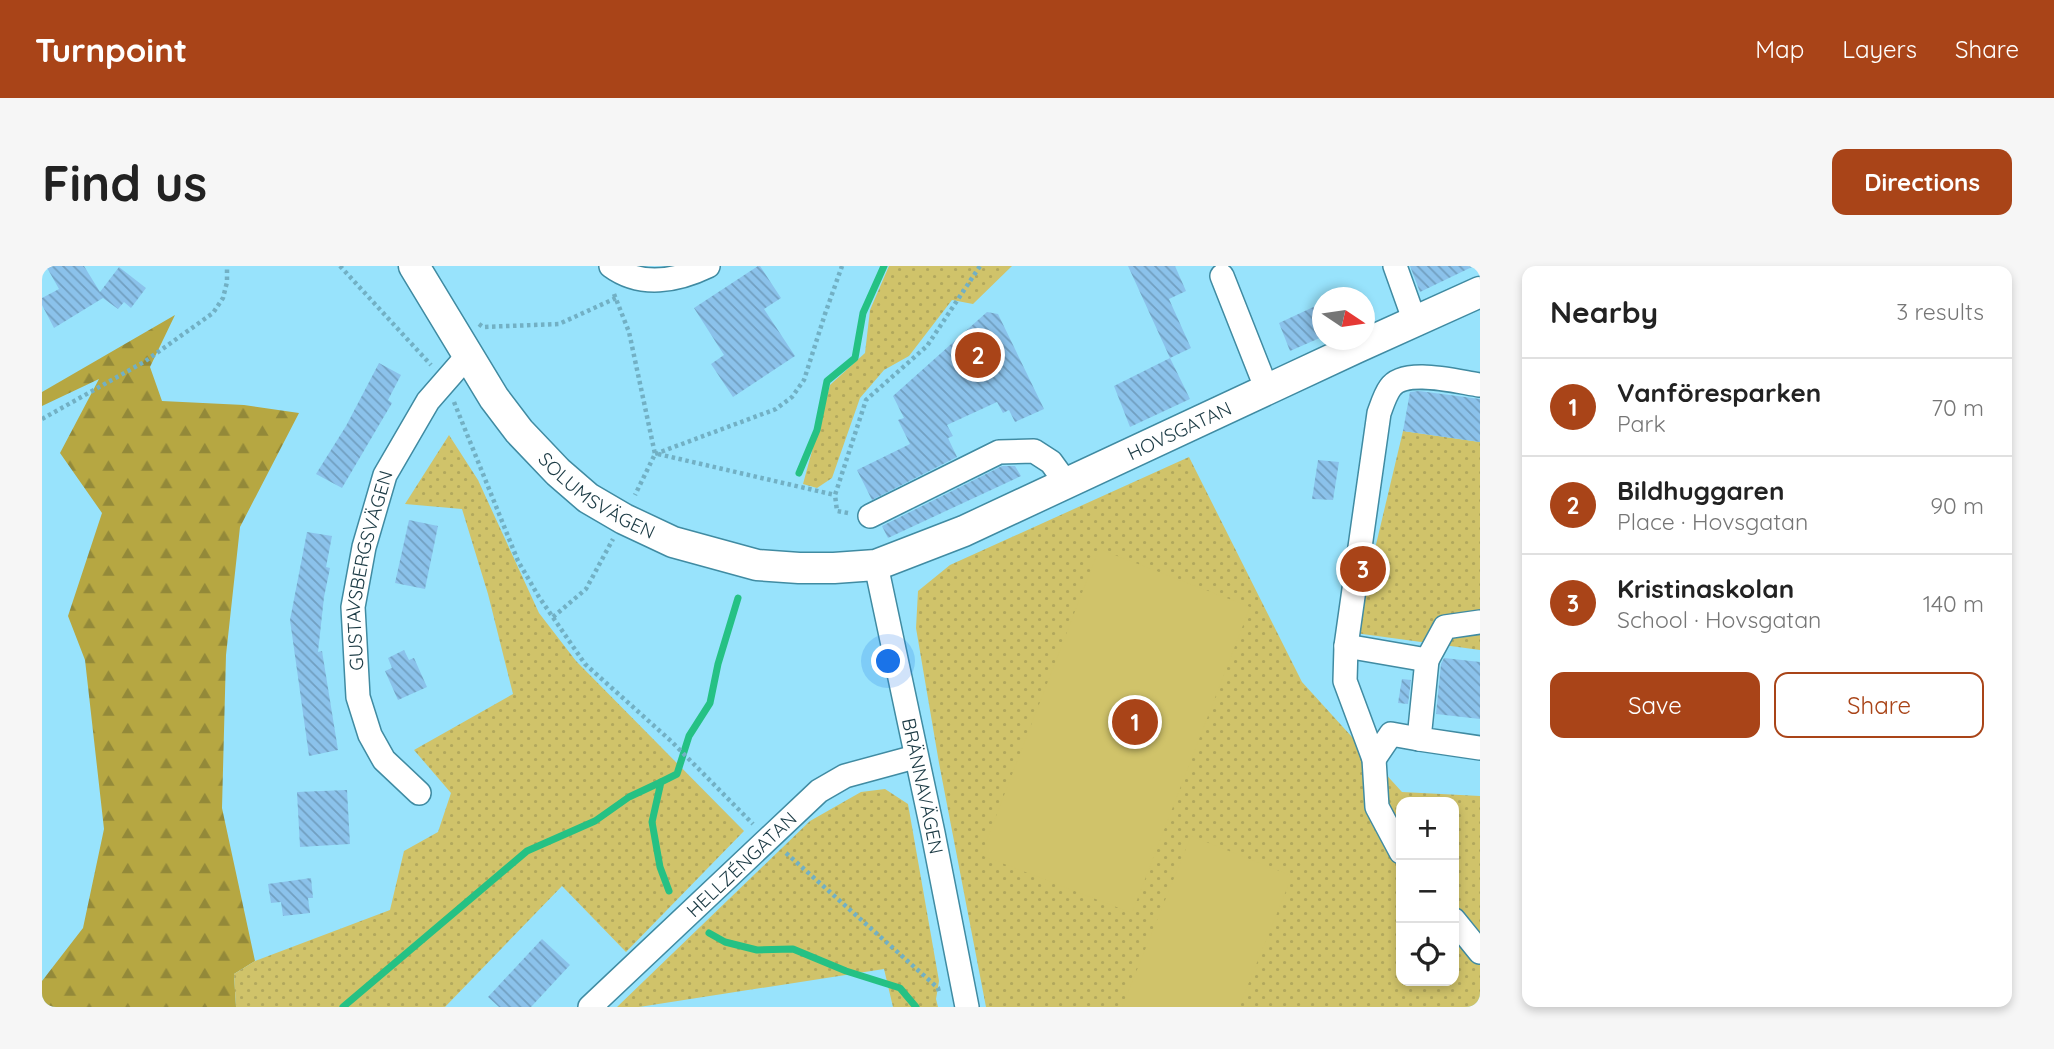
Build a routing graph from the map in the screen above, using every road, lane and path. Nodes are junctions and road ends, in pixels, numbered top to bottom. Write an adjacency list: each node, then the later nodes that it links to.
1 (227, 266): 19 (path)
2 (340, 266): 15 (path)
3 (414, 266): 14 (main road, SOLUMSVÄGEN)
4 (708, 266): 9 (street)
5 (842, 266): 20 (path)
6 (981, 266): 20 (path)
7 (1395, 266): 13 (street)
8 (1222, 276): 17 (street)
9 (611, 277): 11 (path)
10 (1480, 292): 13 (main road, HOVSGATAN)
11 (616, 298): 12 (path); 20 (path)
12 (475, 322)
13 (1415, 322): 17 (main road, HOVSGATAN)
14 (469, 354): 25 (main road, SOLUMSVÄGEN); 34 (street, GUSTAVSBERGSVÄGEN)
15 (438, 372)
16 (1480, 385): 28 (street)
17 (1268, 390): 21 (main road, HOVSGATAN)
18 (453, 400): 26 (path)
19 (42, 419)
20 (655, 454): 22 (path)
21 (1067, 484): 23 (street); 25 (main road, HOVSGATAN)
22 (633, 499)
23 (870, 516)
24 (614, 536): 26 (path)
25 (876, 565): 32 (street, BRÄNNAVÄGEN)
26 (553, 617): 35 (path)
27 (1480, 622): 29 (street)
28 (1346, 646): 29 (street); 33 (street)
29 (1427, 660): 30 (street)
30 (1419, 739): 31 (street); 33 (street)
31 (1480, 748)
32 (915, 757): 35 (street, HELLZÉNGATAN); 41 (street, BRÄNNAVÄGEN)
33 (1374, 759): 36 (street)
34 (419, 793)
35 (768, 837): 39 (path); 40 (street, HELLZÉNGATAN)
36 (1396, 843)
37 (1456, 923): 38 (street)
38 (1480, 952)
39 (940, 998)
40 (592, 1006)
41 (967, 1007)

